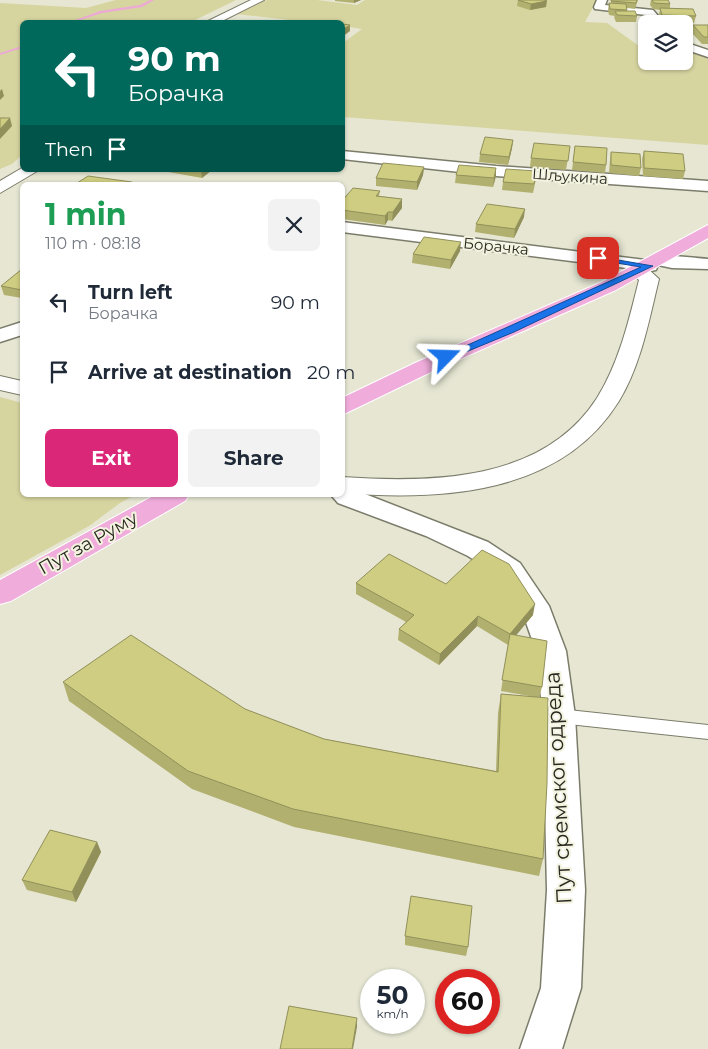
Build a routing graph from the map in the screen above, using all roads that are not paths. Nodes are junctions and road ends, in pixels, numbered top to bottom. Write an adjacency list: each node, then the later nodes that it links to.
1 (259, 0): 4 (main road)
2 (602, 0): 3 (street)
3 (652, 15)
4 (216, 20)
5 (693, 48): 6 (street)
6 (708, 54)
7 (345, 155): 9 (street, Шљукина)
8 (28, 172): 10 (main road)
9 (708, 186)
10 (0, 188)
11 (345, 227): 14 (street, Борачка)
12 (708, 230): 14 (main road)
13 (708, 264): 14 (street, Борачка)
14 (650, 265): 19 (main road); 20 (main road)
15 (20, 329): 16 (street)
16 (0, 336)
17 (0, 383): 18 (main road)
18 (20, 388)
19 (345, 407)
20 (345, 485)
21 (345, 495): 24 (street, Пут сремског одреда)
22 (172, 497): 23 (main road, Пут за Руму)
23 (0, 592)
24 (559, 716): 25 (lane); 26 (street, Пут сремског одреда)
25 (708, 732)
26 (542, 1049)

